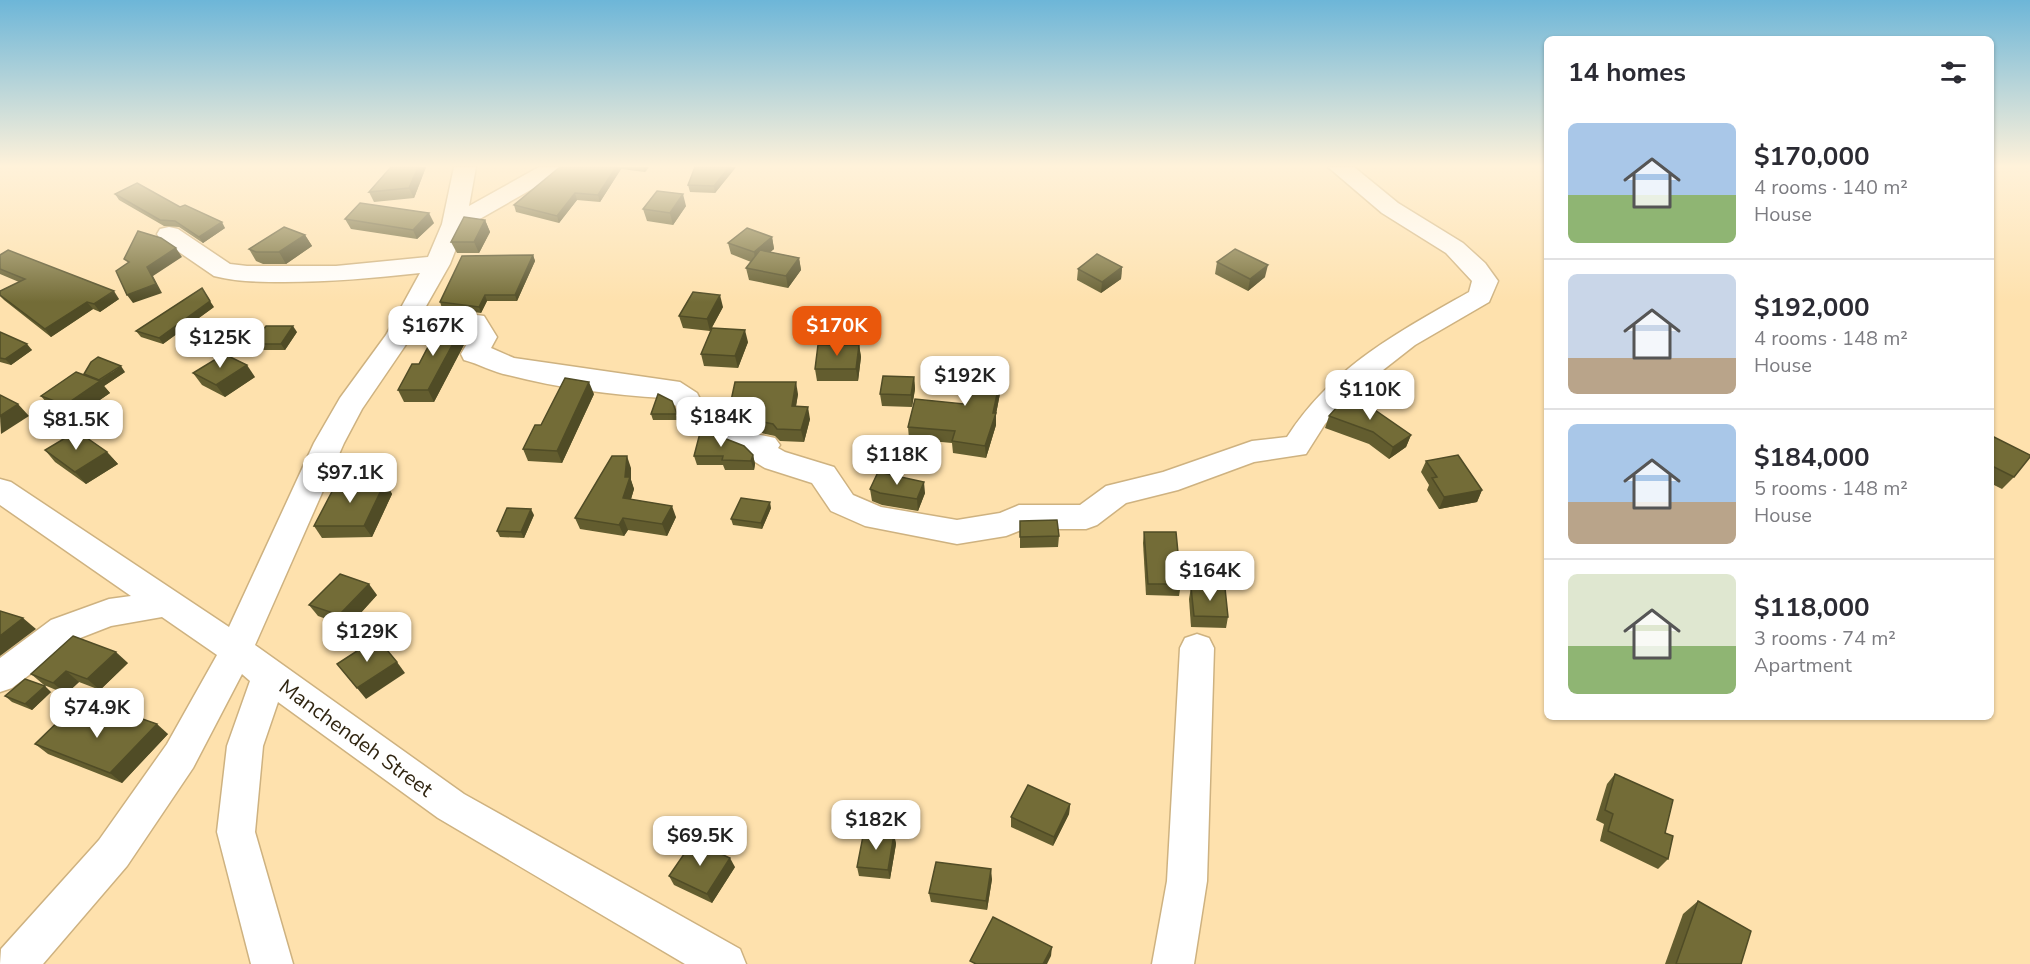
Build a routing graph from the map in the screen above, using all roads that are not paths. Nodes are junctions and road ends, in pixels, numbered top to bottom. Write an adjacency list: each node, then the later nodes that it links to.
1 (456, 212): 4 (street)
2 (476, 212): 4 (street)
3 (1396, 212): 7 (street)
4 (454, 224): 6 (street)
5 (169, 234): 6 (street)
6 (438, 264): 7 (street)
7 (408, 315): 11 (street)
8 (0, 490): 9 (street, Manchendeh Street)
9 (166, 603): 11 (street, Manchendeh Street); 12 (street)
10 (1197, 648): 17 (street)
11 (235, 649): 13 (street, Manchendeh Street); 14 (street)
12 (0, 676)
13 (269, 676): 15 (street); 16 (street, Manchendeh Street)
14 (16, 964)
15 (272, 964)
16 (725, 964)
17 (1173, 964)

